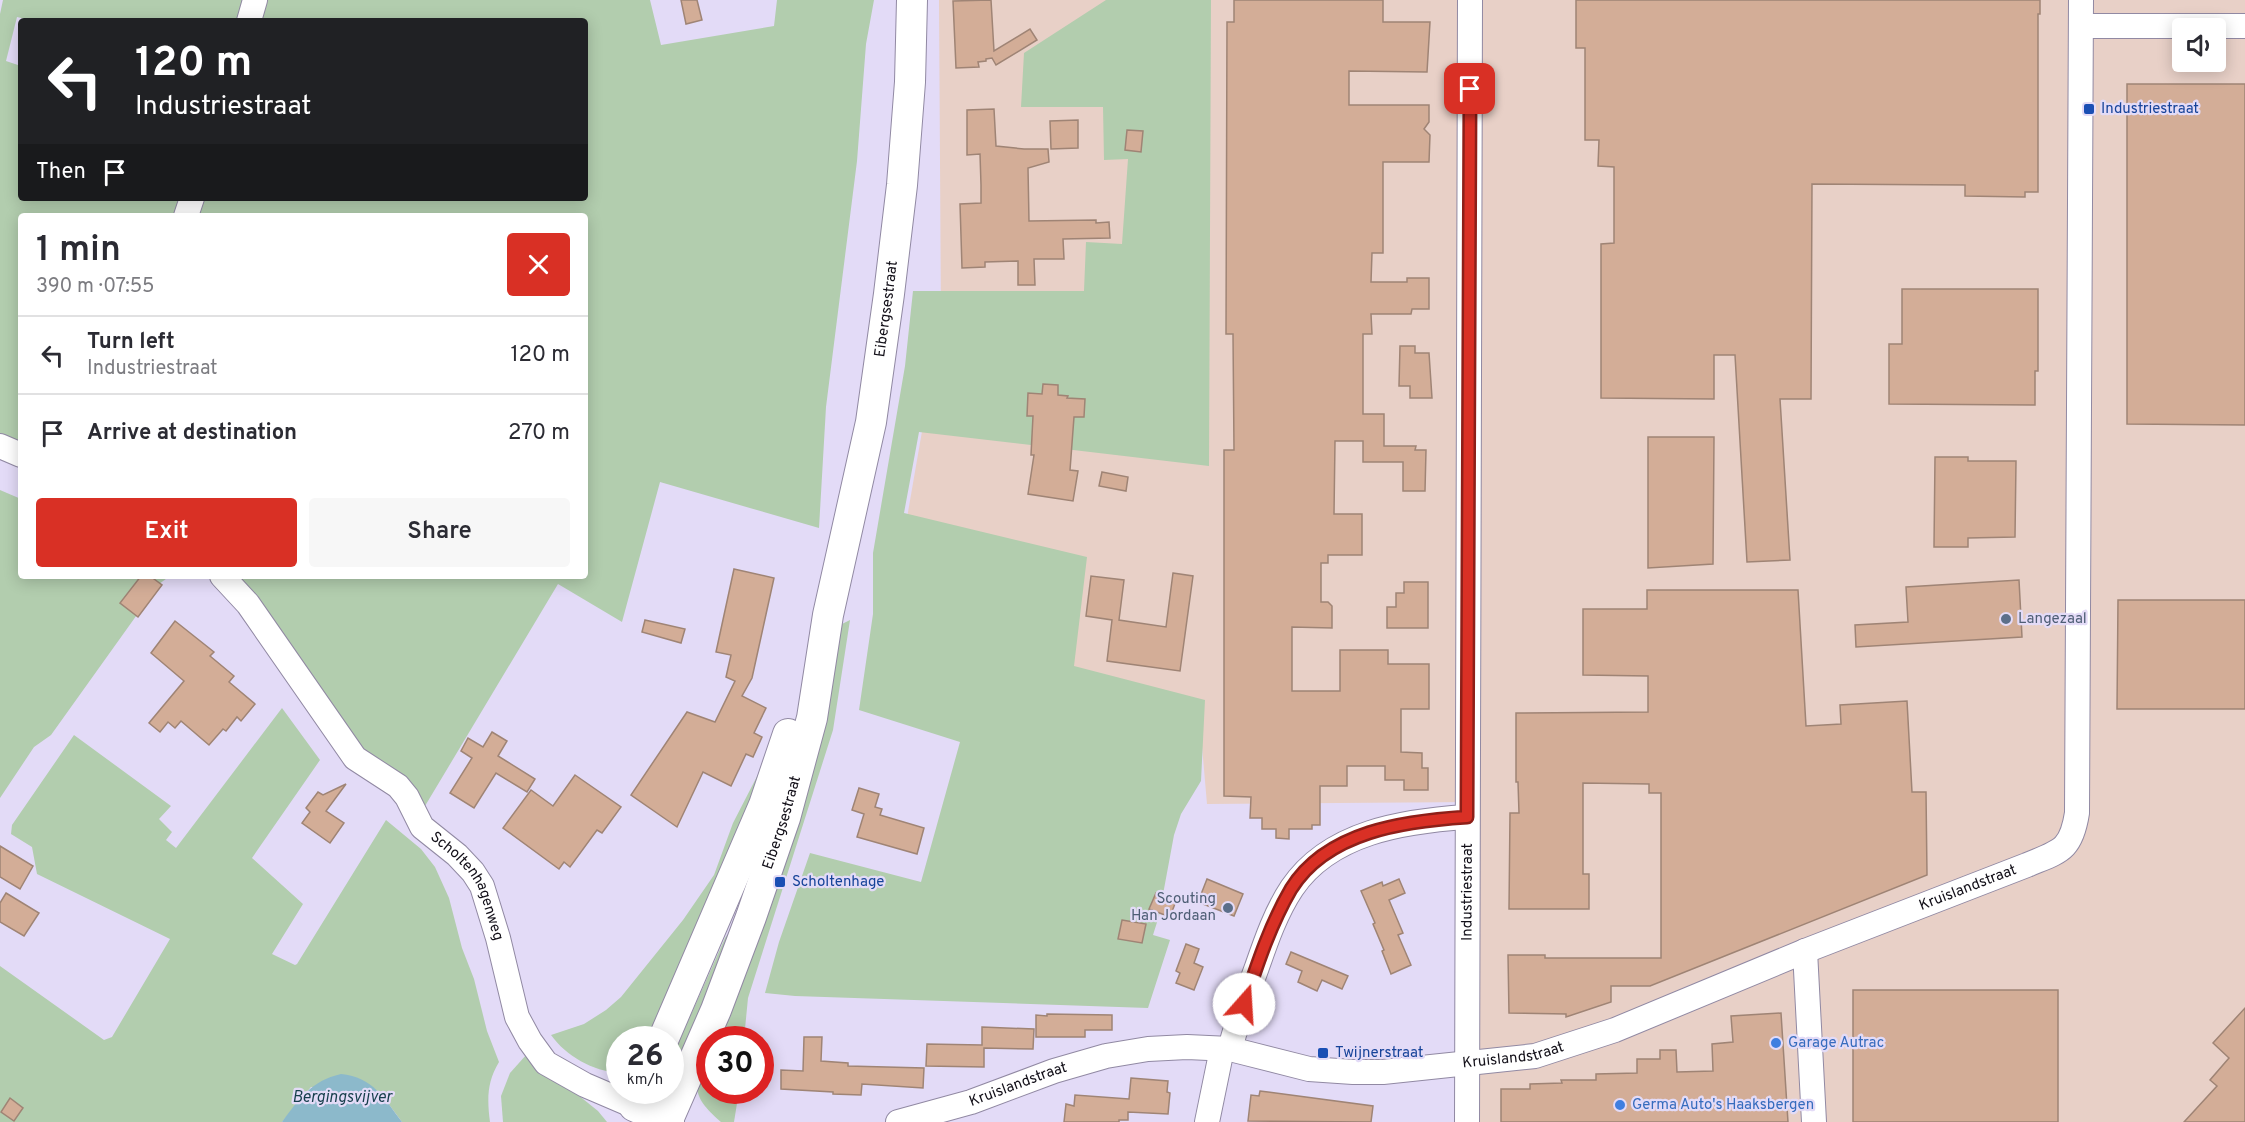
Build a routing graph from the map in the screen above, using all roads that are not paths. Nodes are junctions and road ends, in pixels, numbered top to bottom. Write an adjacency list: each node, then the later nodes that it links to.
1 (255, 0): 5 (street)
2 (912, 0): 11 (main road, Eibergsestraat)
3 (1470, 0): 12 (street, Industriestraat)
4 (2080, 0): 6 (street, Kruislandstraat)
5 (250, 18)
6 (2081, 26): 7 (street); 13 (street, Kruislandstraat)
7 (2245, 26)
8 (0, 446): 9 (street)
9 (18, 454)
10 (225, 579): 17 (street, Scholtenhagenweg)
11 (828, 615): 14 (main road, Eibergsestraat); 18 (main road, Eibergsestraat)
12 (1467, 817): 15 (street); 16 (street, Industriestraat)
13 (1805, 951): 16 (street, Kruislandstraat); 22 (street)
14 (669, 1026)
15 (1226, 1049): 16 (street, Kruislandstraat); 19 (street, Kruislandstraat); 20 (street)
16 (1468, 1065): 21 (street)
17 (634, 1106): 18 (main road)
18 (668, 1122)
19 (898, 1122)
20 (1207, 1122)
21 (1467, 1122)
22 (1814, 1122)

